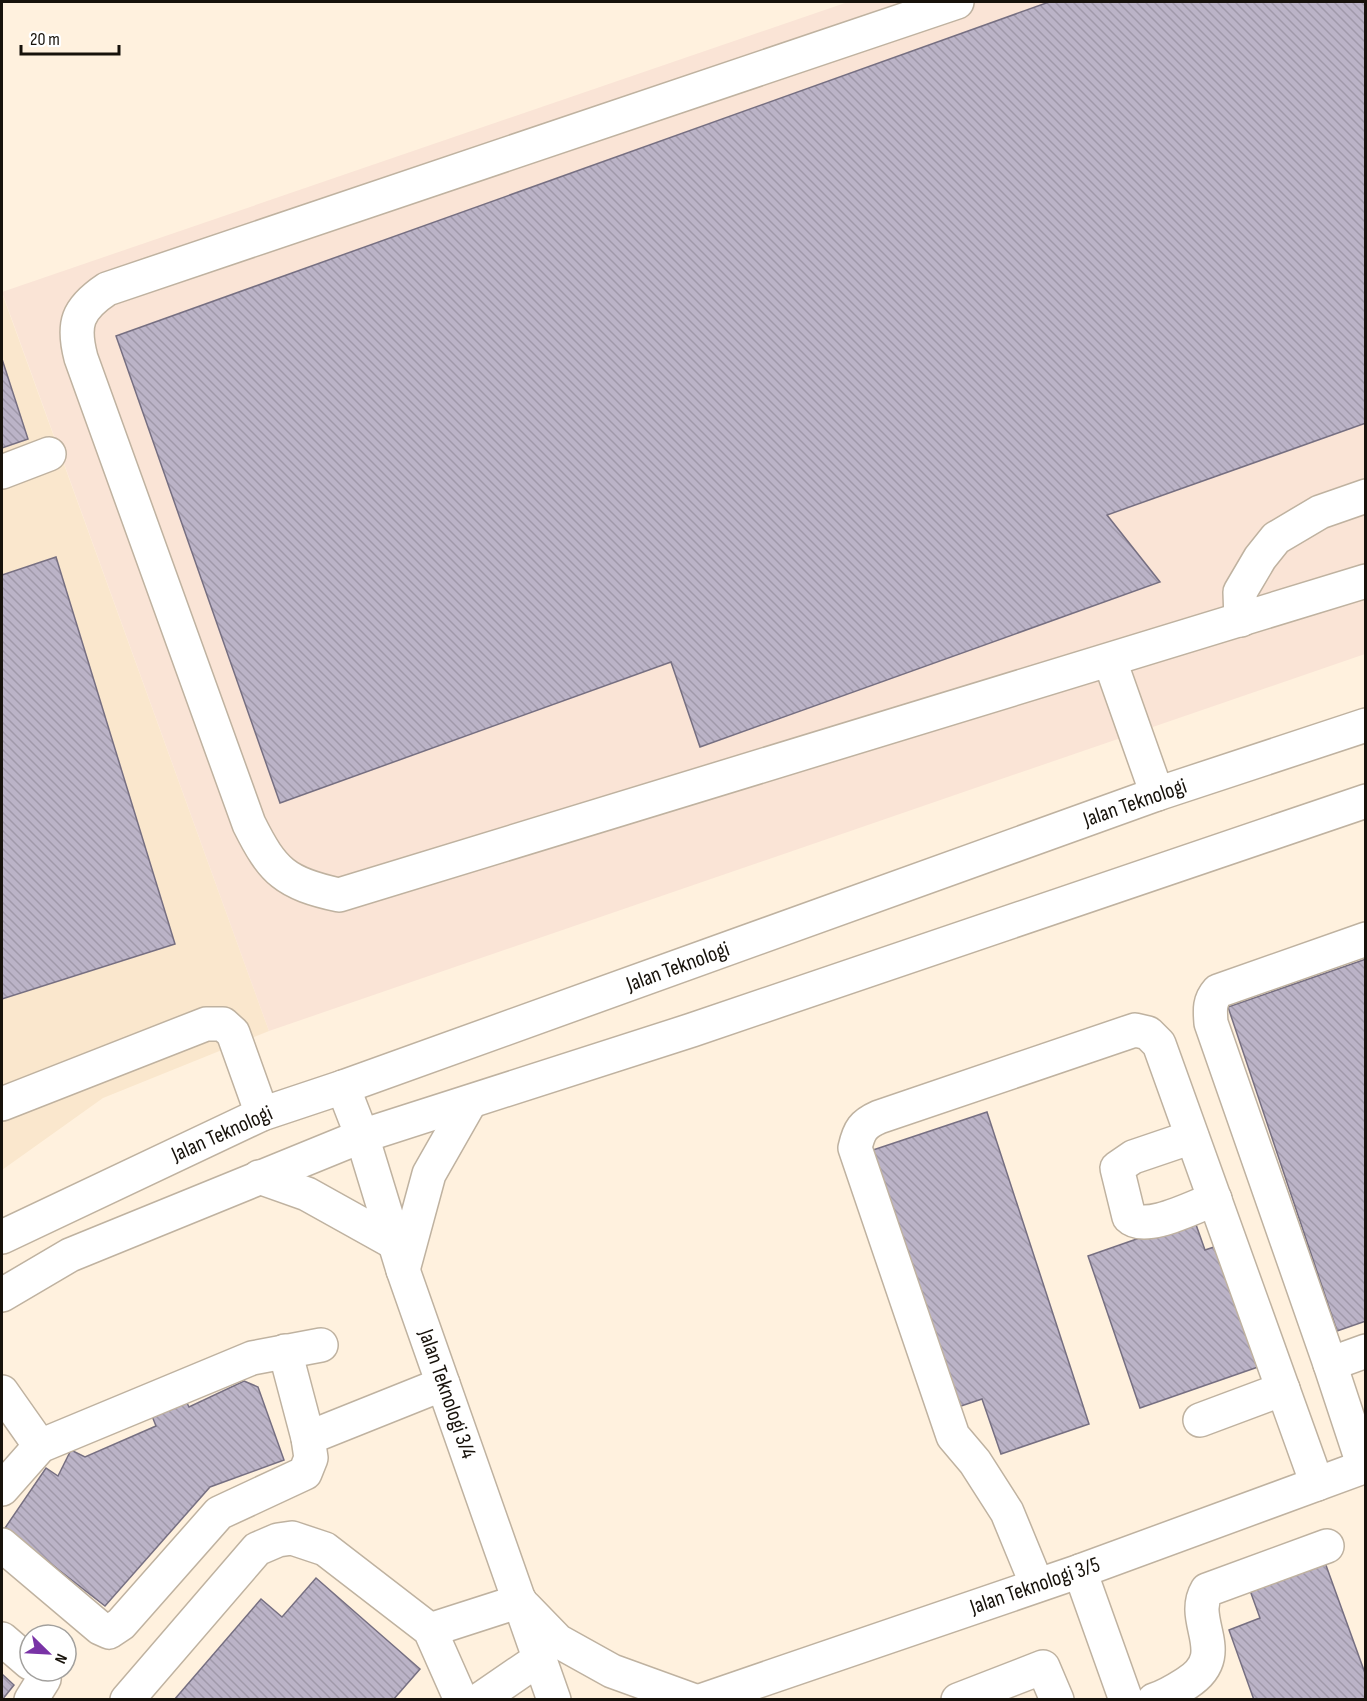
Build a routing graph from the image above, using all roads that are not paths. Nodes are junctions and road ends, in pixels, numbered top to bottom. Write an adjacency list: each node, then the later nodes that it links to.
1 (957, 2): 7 (street)
2 (49, 454): 3 (street)
3 (2, 472)
4 (1365, 496): 6 (street)
5 (1365, 581): 6 (street)
6 (1241, 620): 7 (street)
7 (1110, 661): 9 (street)
8 (1365, 725): 9 (street, Jalan Teknologi)
9 (1157, 794): 12 (street, Jalan Teknologi)
10 (1365, 801): 13 (street)
11 (1365, 939): 26 (street)
12 (343, 1088): 15 (street, Jalan Teknologi); 16 (street, Jalan Teknologi 3/4)
13 (470, 1102): 16 (street); 21 (street)
14 (2, 1104): 15 (street)
15 (262, 1114): 20 (street, Jalan Teknologi)
16 (362, 1136): 18 (street); 21 (street, Jalan Teknologi 3/4)
17 (1192, 1137): 19 (street); 19 (street); 39 (street)
18 (260, 1177): 21 (street); 22 (street)
19 (1215, 1199): 28 (street)
20 (2, 1237)
21 (399, 1257): 27 (street, Jalan Teknologi 3/4)
22 (2, 1295)
23 (321, 1345): 24 (street)
24 (285, 1351): 31 (street); 32 (street)
25 (1365, 1351): 26 (street)
26 (1330, 1364): 33 (street)
27 (443, 1384): 31 (street); 40 (street, Jalan Teknologi 3/4)
28 (1282, 1389): 30 (street); 34 (street)
29 (2, 1392): 32 (street)
30 (1200, 1420)
31 (309, 1438): 36 (street)
32 (40, 1446): 35 (street)
33 (1365, 1466): 34 (street, Jalan Teknologi 3/5)
34 (1317, 1484): 38 (street, Jalan Teknologi 3/5)
35 (2, 1489)
36 (2, 1545)
37 (1327, 1546): 56 (street)
38 (1080, 1571): 39 (street, Jalan Teknologi 3/5); 55 (street)
39 (1037, 1586): 52 (street, Jalan Teknologi 3/5)
40 (520, 1601): 41 (street); 44 (street, Jalan Teknologi 3/4); 51 (street)
41 (430, 1630): 47 (street); 48 (street)
42 (2, 1639): 43 (street)
43 (18, 1653)
44 (539, 1659): 49 (street); 50 (street, Jalan Teknologi 3/4)
45 (42, 1683): 46 (street)
46 (31, 1700)
47 (127, 1700)
48 (461, 1700)
49 (479, 1700)
50 (554, 1700)
51 (692, 1700)
52 (703, 1700)
53 (958, 1700): 54 (street)
54 (1057, 1700)
55 (1126, 1700)
56 (1154, 1700)

